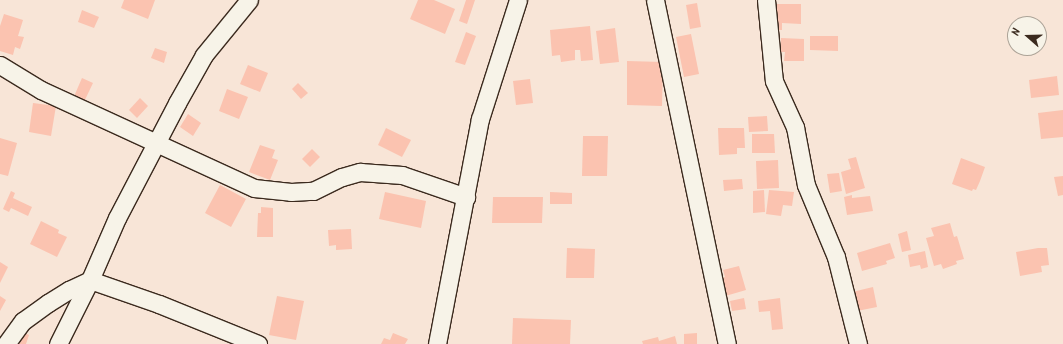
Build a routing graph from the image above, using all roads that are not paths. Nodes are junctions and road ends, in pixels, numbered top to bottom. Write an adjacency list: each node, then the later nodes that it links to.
1 (249, 0): 6 (street)
2 (518, 0): 7 (street)
3 (655, 0): 13 (street)
4 (766, 0): 14 (street)
5 (0, 65): 6 (street)
6 (154, 143): 7 (street); 8 (street)
7 (466, 197): 12 (street)
8 (90, 280): 9 (street); 10 (street); 11 (street)
9 (6, 344)
10 (58, 344)
11 (258, 344)
12 (437, 344)
13 (727, 344)
14 (858, 344)

